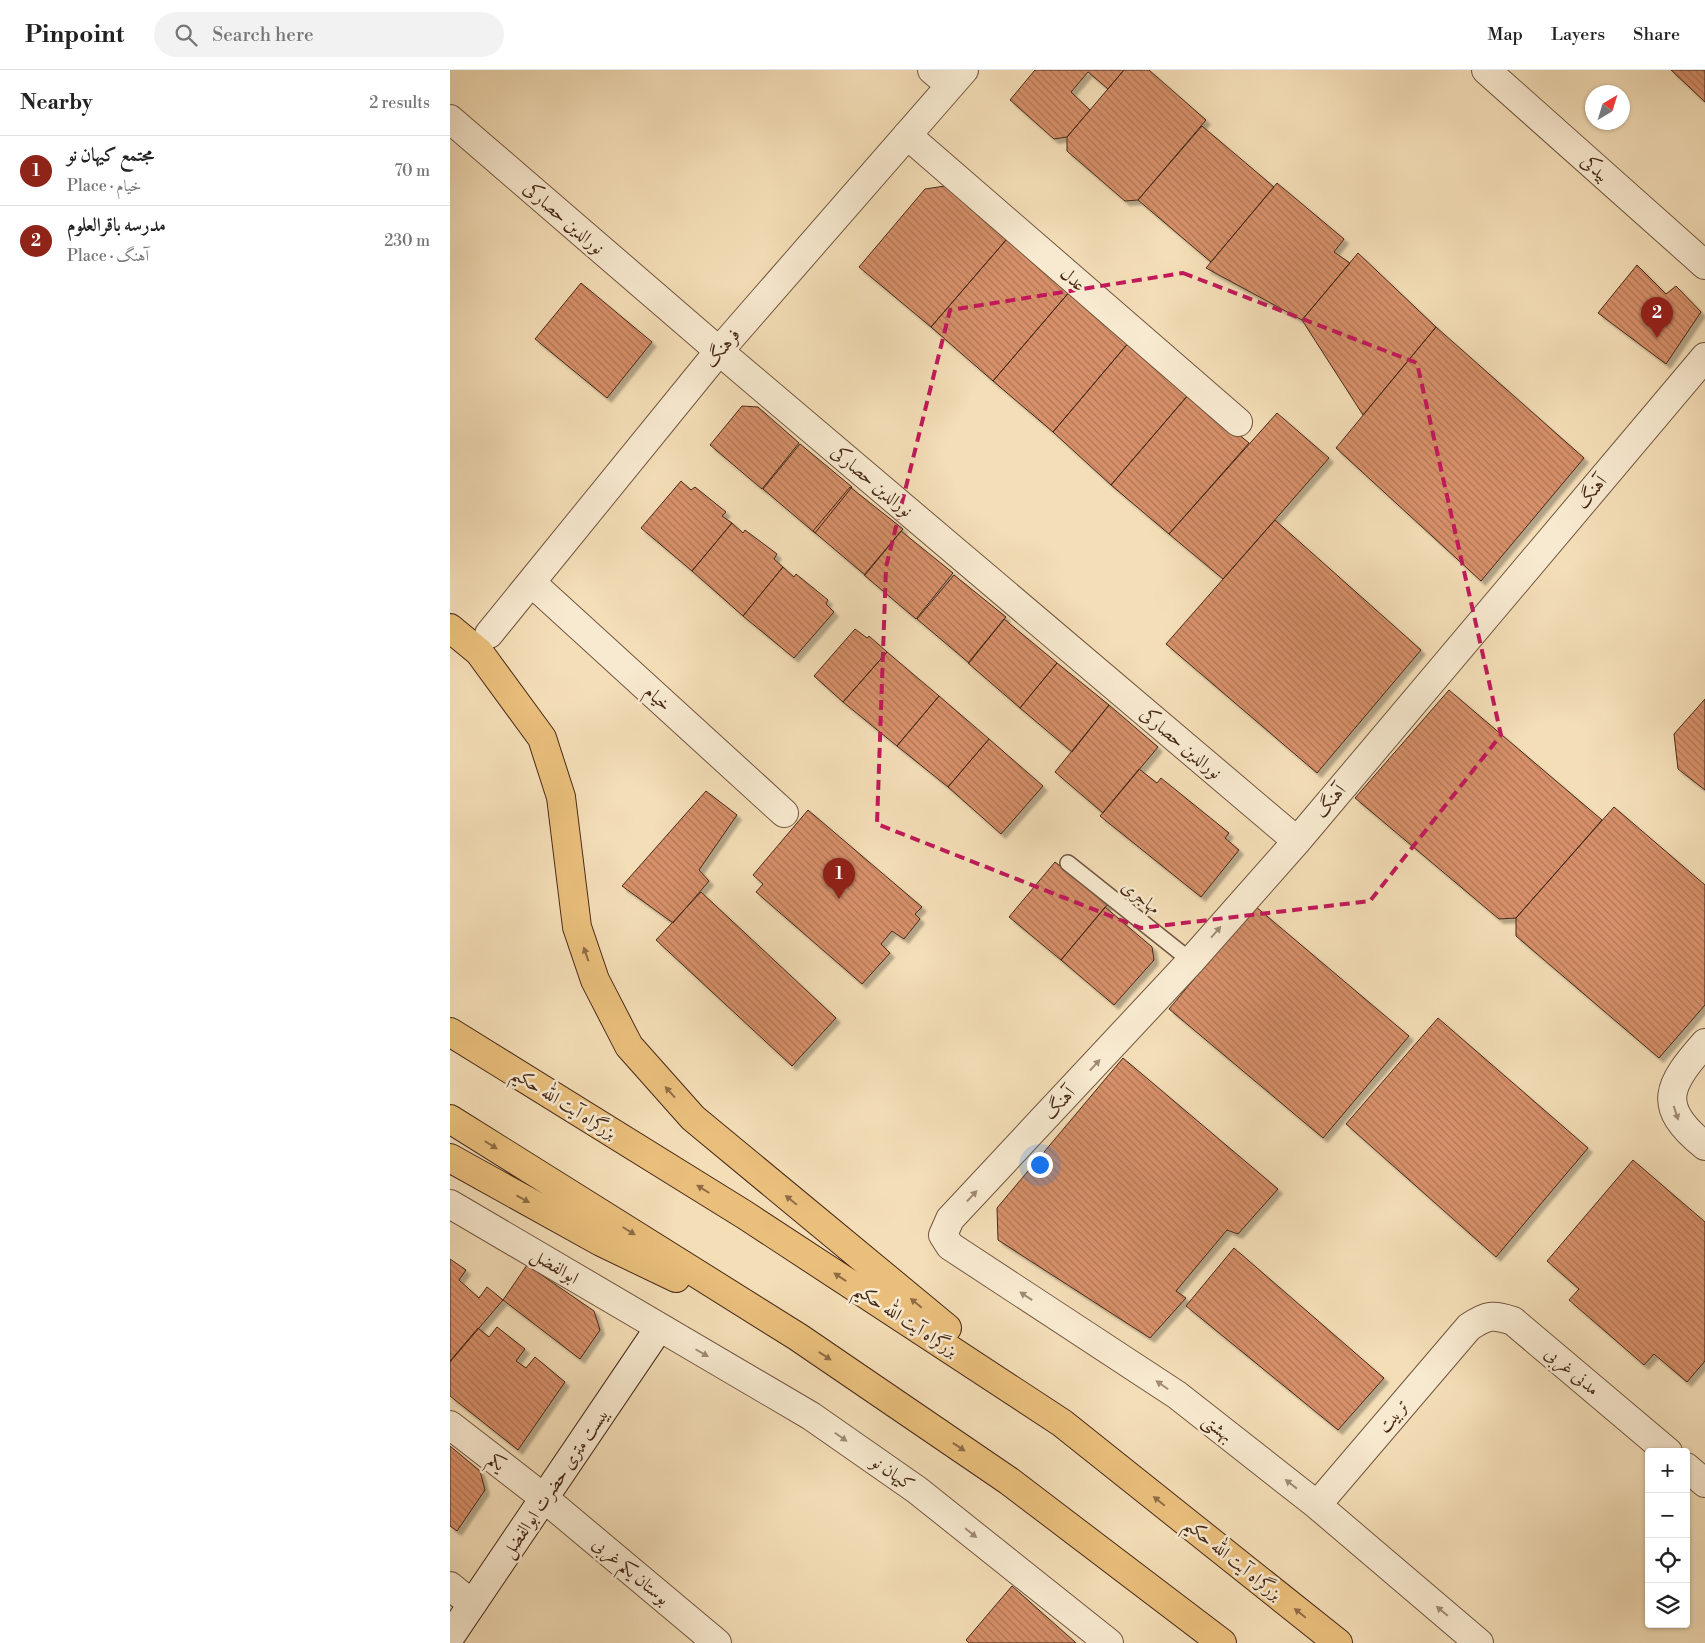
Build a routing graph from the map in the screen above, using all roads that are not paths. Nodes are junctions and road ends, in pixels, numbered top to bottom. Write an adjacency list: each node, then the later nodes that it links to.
1 (1486, 70): 5 (street, بیدکی)
2 (949, 75): 4 (street, فرهنگ)
3 (450, 120): 6 (street, نورالدین حصارکی)
4 (907, 136): 6 (street, فرهنگ); 8 (street, عدل)
5 (1705, 265)
6 (719, 351): 9 (street, فرهنگ); 13 (street, نورالدین حصارکی)
7 (1705, 357): 13 (street, آهنگ)
8 (1238, 422)
9 (532, 583): 11 (street, فرهنگ); 12 (street, خیام)
10 (450, 628): 26 (highway, one-way to 10)
11 (489, 634)
12 (784, 812)
13 (1297, 841): 15 (street, آهنگ, one-way to 13)
14 (1068, 863): 15 (lane, مهاجری)
15 (1192, 961): 22 (street, آهنگ, one-way to 15)
16 (450, 1032): 26 (highway, بزرگراه آیت الله حکیم, one-way to 16)
17 (1705, 1042): 19 (street, one-way to 19)
18 (450, 1119): 25 (highway, one-way to 25)
19 (1705, 1146)
20 (450, 1158): 25 (highway, one-way to 25)
21 (450, 1204): 24 (street, ابوالفضل)
22 (943, 1235): 32 (street, بهشتی, one-way to 22)
23 (1469, 1327): 28 (street, مدنی غربی); 32 (street, تربیت)
24 (659, 1328): 31 (street, بیست متری حضرت ابوالفضل); 37 (street, کیهان نو, one-way to 37)
25 (798, 1337): 38 (highway, one-way to 38)
26 (1062, 1423): 39 (highway, بزرگراه آیت الله حکیم, one-way to 26)
27 (450, 1425): 31 (street, یکم)
28 (1663, 1448)
29 (1690, 1470): 30 (street)
30 (1705, 1483)
31 (544, 1498): 34 (street, بیست متری حضرت ابوالفضل); 36 (street, بوستان یکم غربی)
32 (1317, 1505): 40 (street, بهشتی, one-way to 32)
33 (450, 1586): 34 (street)
34 (472, 1604): 35 (street, بیست متری حضرت ابوالفضل)
35 (450, 1637)
36 (717, 1643)
37 (1108, 1643)
38 (1222, 1643)
39 (1338, 1643)
40 (1479, 1643)

